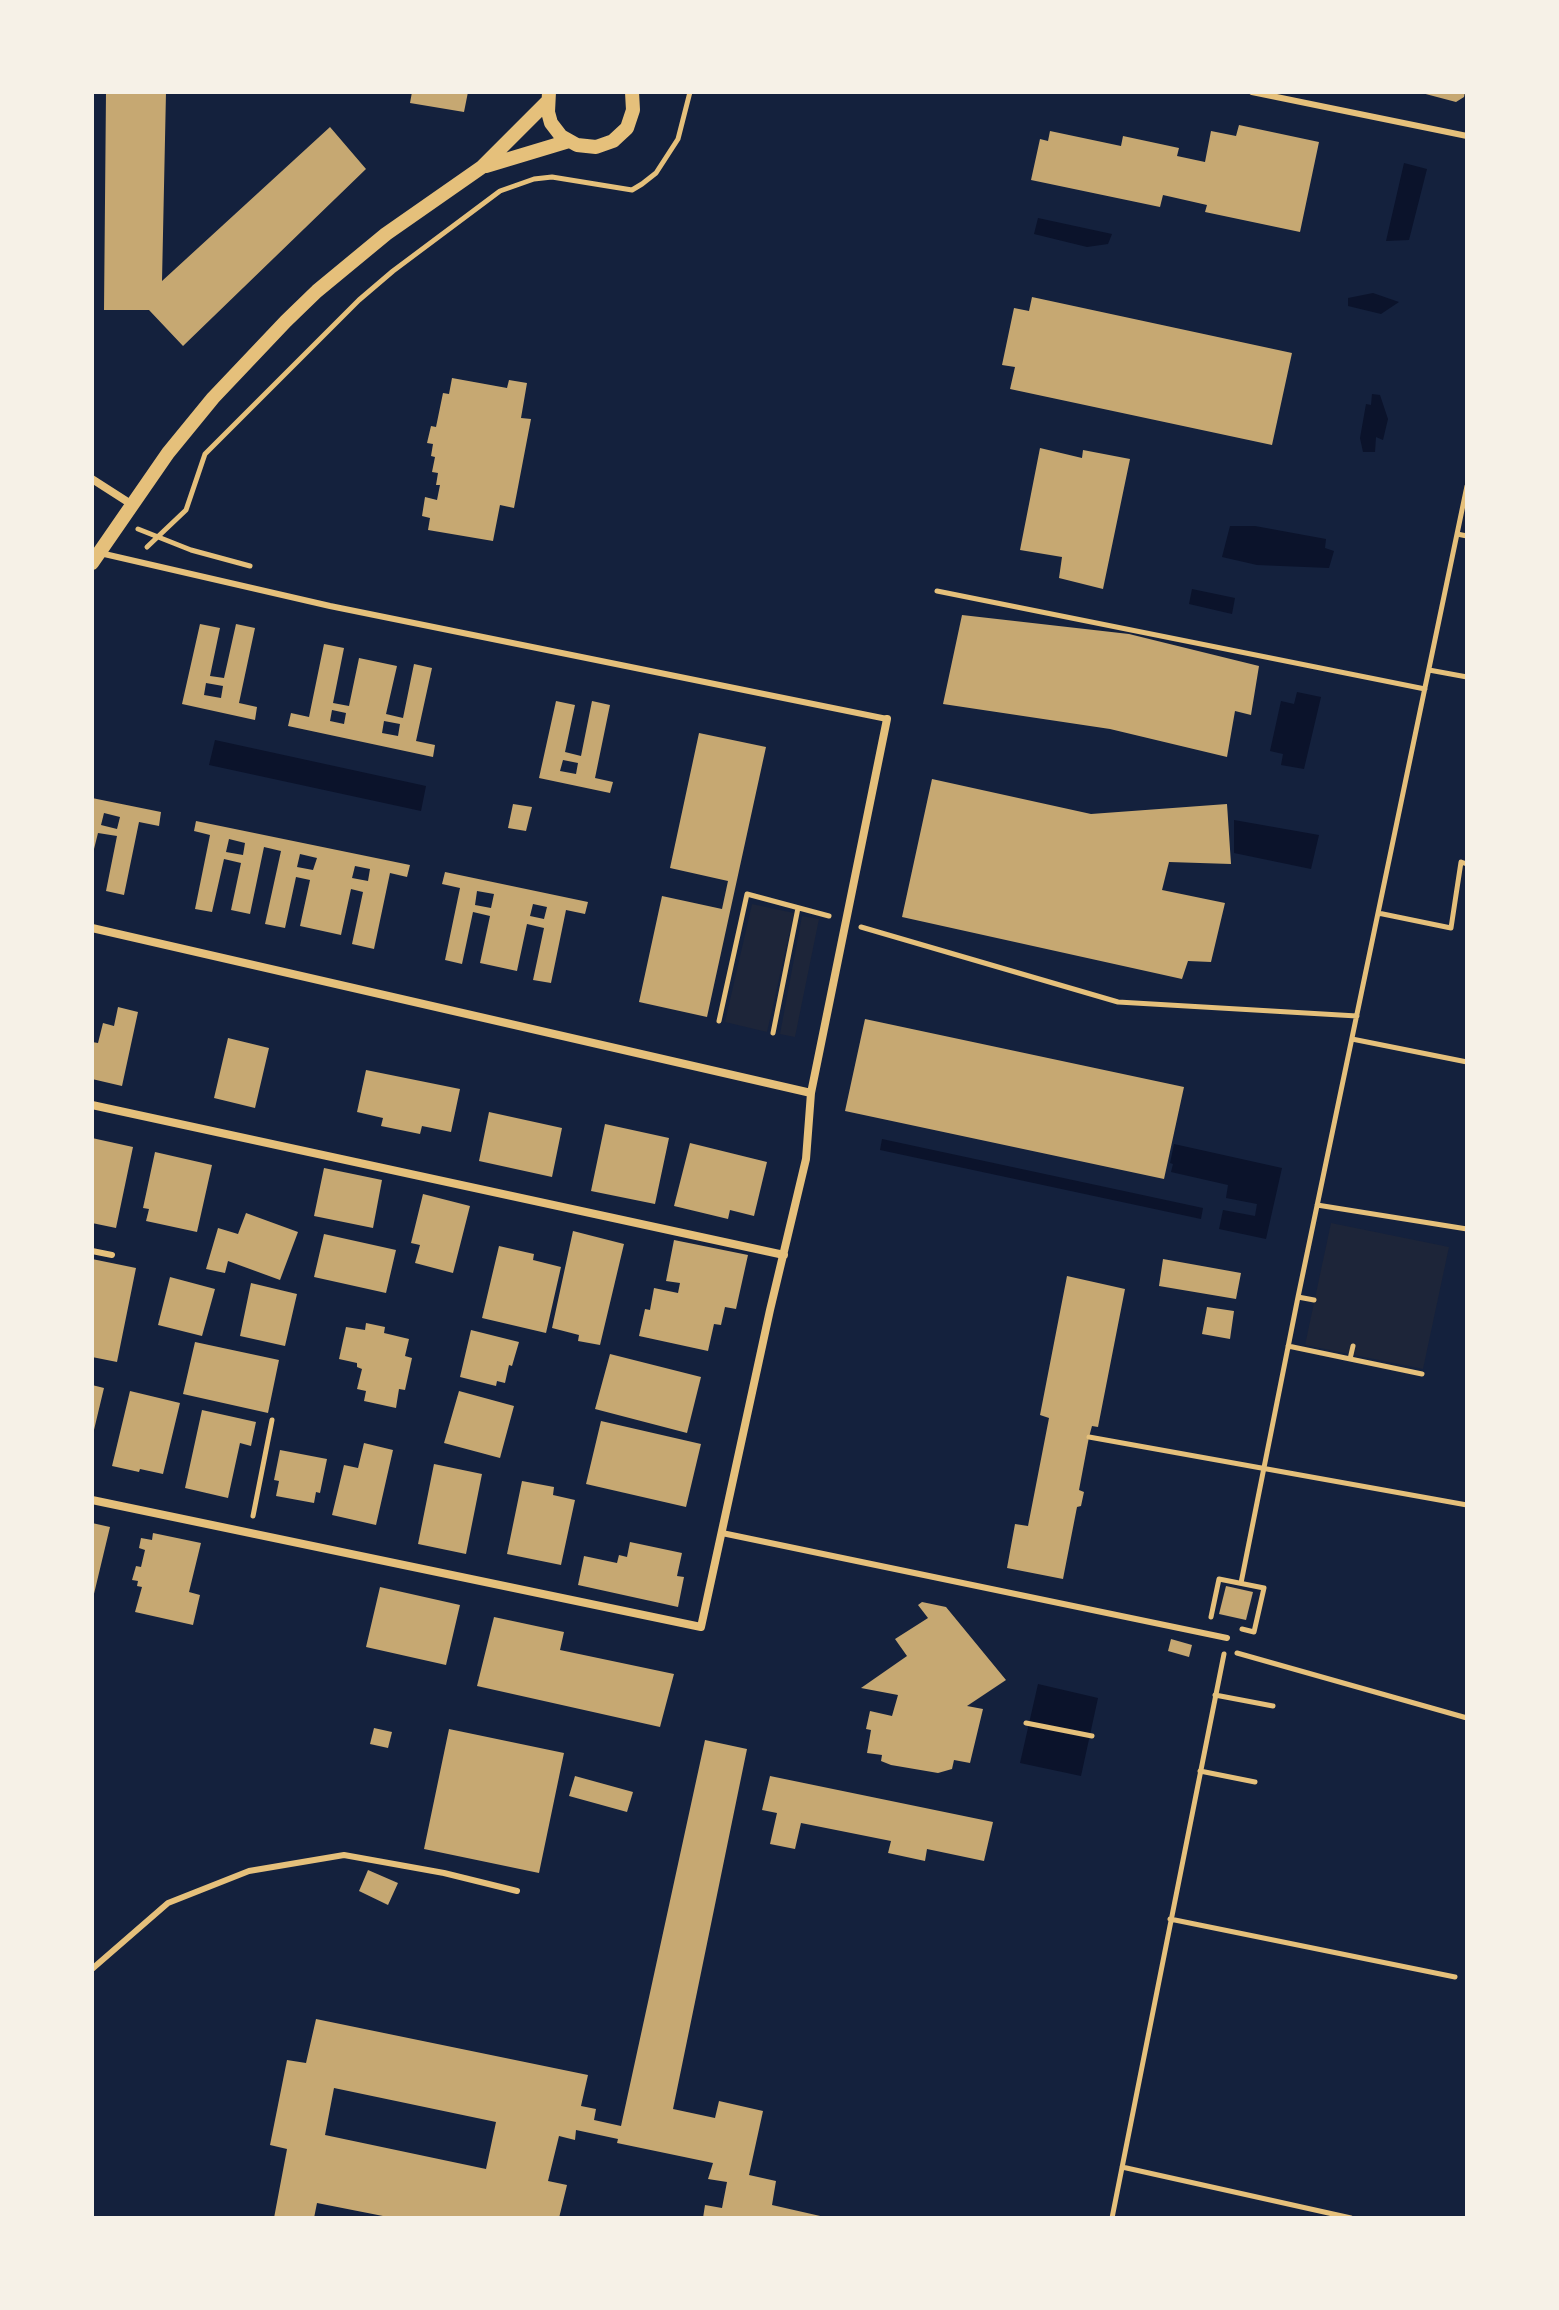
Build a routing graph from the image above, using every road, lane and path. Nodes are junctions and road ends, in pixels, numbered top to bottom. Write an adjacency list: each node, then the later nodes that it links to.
1 (632, 92): 6 (street)
2 (690, 92): 14 (path)
3 (1252, 92): 5 (lane)
4 (548, 97): 6 (street); 7 (street)
5 (1467, 136)
6 (569, 141): 7 (street)
7 (482, 167): 10 (street)
8 (92, 479): 10 (street)
9 (1467, 486): 11 (path)
10 (131, 504): 13 (street)
11 (1457, 534): 12 (path); 16 (path)
12 (1467, 536)
13 (95, 558): 14 (lane)
14 (134, 559): 19 (lane)
15 (937, 591): 18 (path)
16 (1429, 670): 17 (path); 18 (path)
17 (1467, 677)
18 (1425, 689): 22 (path)
19 (887, 719): 23 (street)
20 (1467, 864): 22 (path)
21 (798, 908): 23 (path); 26 (path); 27 (path)
22 (1378, 913): 25 (path)
23 (847, 923): 25 (path); 30 (street)
24 (92, 928): 30 (street)
25 (1357, 1016): 28 (path)
26 (719, 1021)
27 (773, 1033)
28 (1352, 1039): 29 (path); 32 (path)
29 (1467, 1062)
30 (811, 1093): 36 (street)
31 (92, 1105): 36 (street)
32 (1317, 1205): 33 (path); 37 (path)
33 (1467, 1229)
34 (92, 1251): 35 (lane)
35 (112, 1255)
36 (784, 1255): 49 (street)
37 (1298, 1297): 38 (path); 39 (path)
38 (1314, 1300)
39 (1288, 1346): 41 (path); 45 (path)
40 (1353, 1346): 41 (path)
41 (1350, 1359): 42 (path)
42 (1422, 1374)
43 (272, 1420): 48 (path)
44 (1089, 1437): 45 (path)
45 (1263, 1469): 47 (path); 50 (path)
46 (92, 1500): 48 (street)
47 (1467, 1505)
48 (250, 1533): 49 (street)
49 (722, 1533): 51 (lane)
50 (1241, 1583): 51 (path); 52 (path)
51 (1207, 1634): 52 (lane)
52 (1227, 1638)
53 (1215, 1695): 54 (path); 55 (path); 58 (path)
54 (1273, 1706)
55 (1467, 1718)
56 (1026, 1723): 57 (path)
57 (1092, 1736)
58 (1200, 1771): 59 (path); 61 (path)
59 (1255, 1782)
60 (517, 1891): 62 (lane)
61 (1170, 1919): 63 (path); 64 (path)
62 (92, 1969)
63 (1455, 1977)
64 (1122, 2167): 65 (path); 66 (path)
65 (1112, 2218)
66 (1351, 2218)

